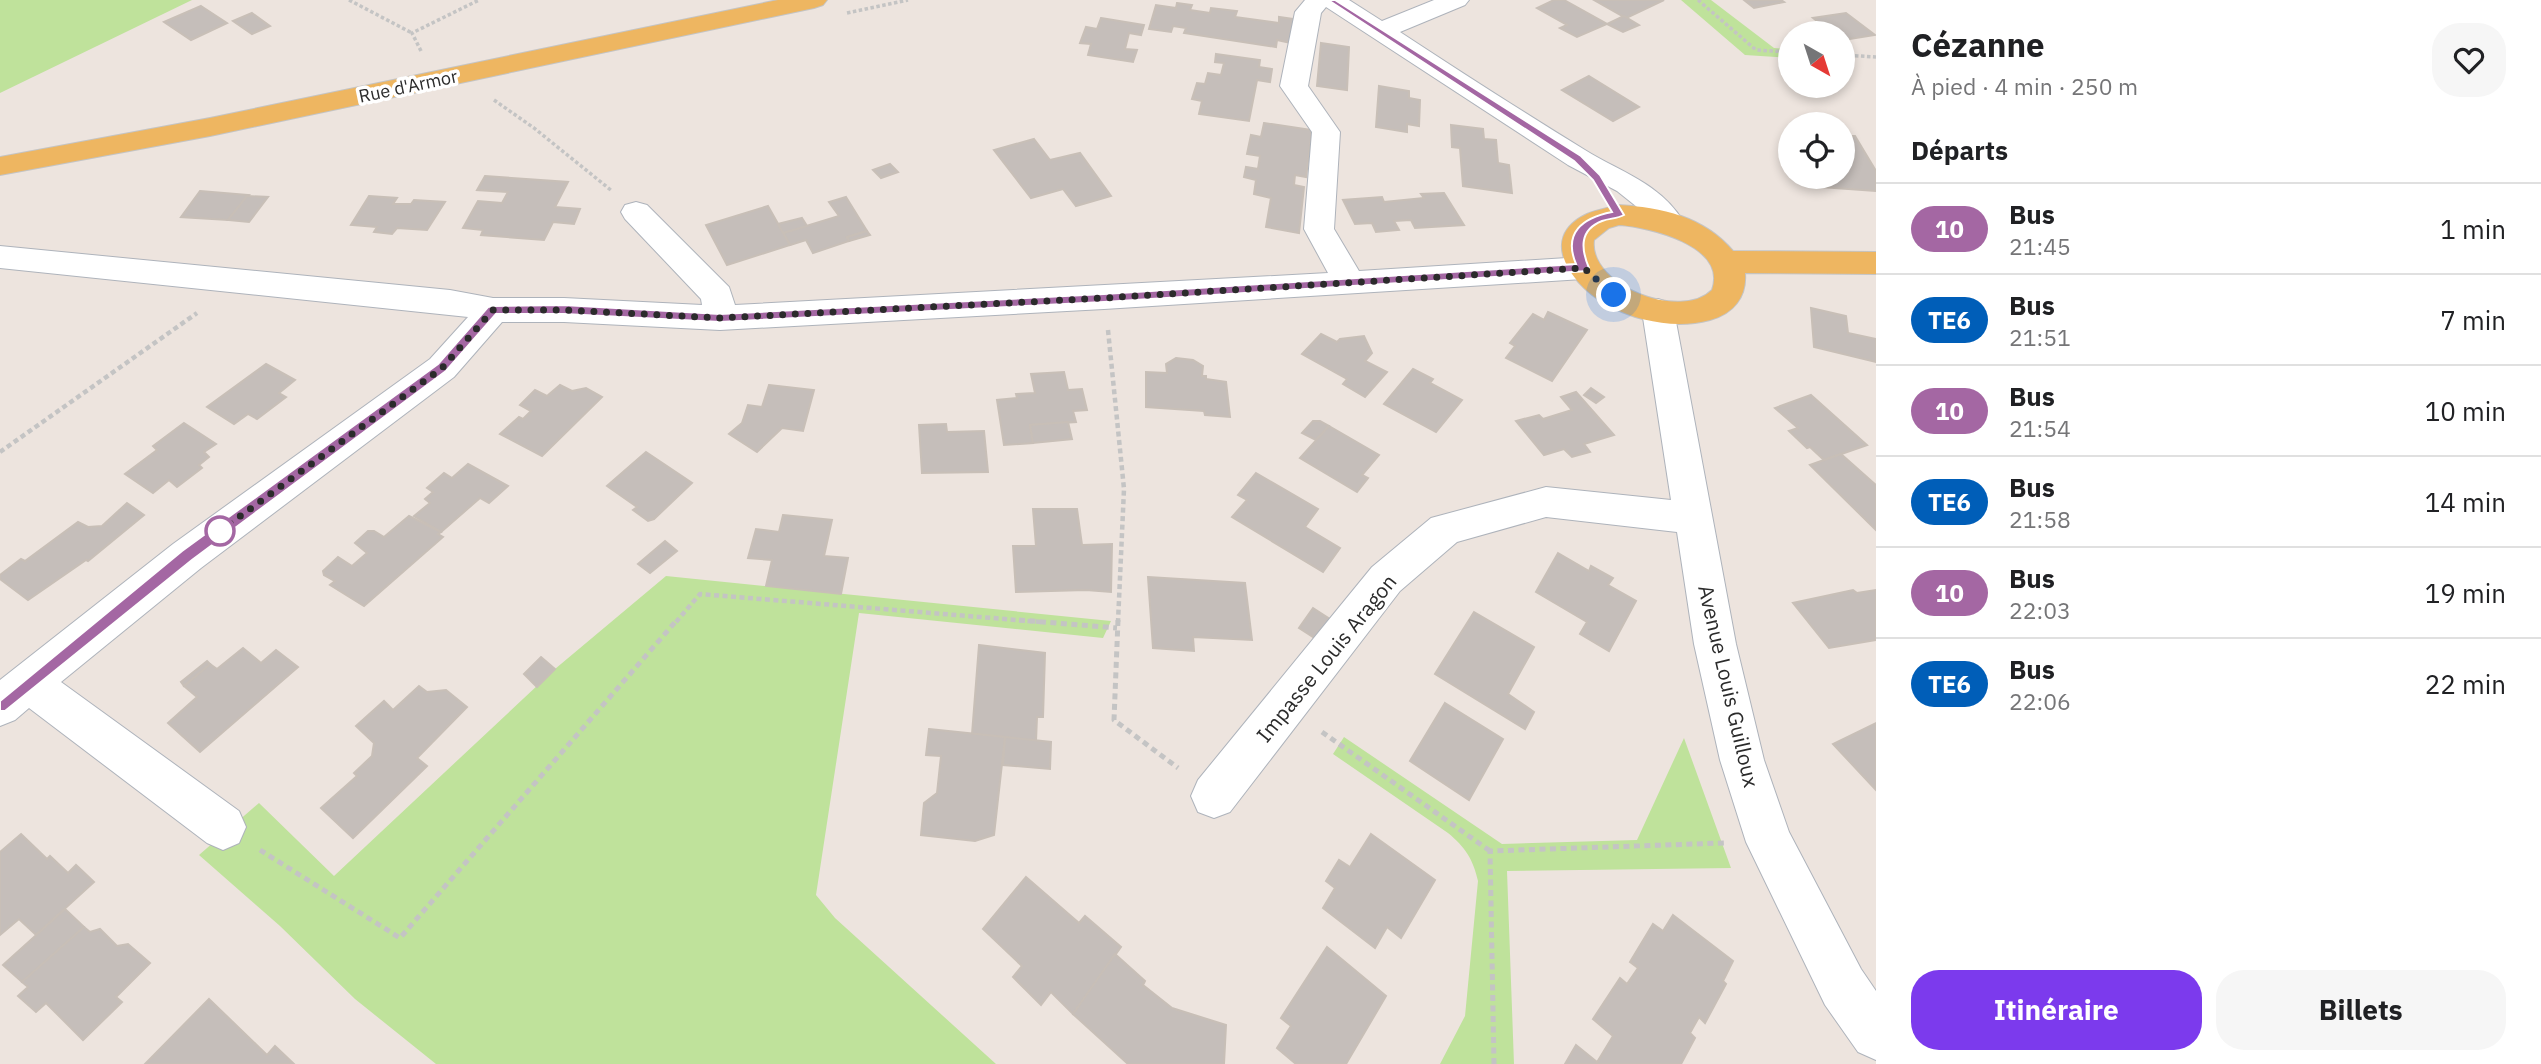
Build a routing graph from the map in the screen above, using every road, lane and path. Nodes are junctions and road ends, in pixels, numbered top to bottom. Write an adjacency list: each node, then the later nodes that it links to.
1 (349, 0): 9 (path)
2 (479, 0): 9 (path)
3 (814, 0): 13 (main road, Rue d'Armor)
4 (1318, 0): 25 (street)
5 (1332, 0): 8 (street)
6 (1456, 0): 8 (street)
7 (1698, 0): 10 (path)
8 (1380, 31): 15 (street)
9 (412, 33): 14 (path)
10 (1778, 51)
11 (1855, 56): 12 (path)
12 (1876, 57)
13 (466, 74): 14 (main road, Rue d'Armor); 17 (path)
14 (436, 80): 16 (main road, Rue d'Armor)
15 (1578, 159): 18 (street); 19 (street)
16 (0, 166)
17 (636, 212): 29 (street)
18 (1618, 215): 19 (main road); 23 (main road)
19 (1668, 221): 21 (main road)
20 (0, 257): 24 (street)
21 (1726, 262): 22 (main road); 28 (main road)
22 (1876, 263)
23 (1584, 268): 25 (street); 28 (main road)
24 (243, 281): 27 (street); 30 (path)
25 (1349, 282): 26 (street)
26 (1104, 298): 29 (street); 32 (path)
27 (493, 310): 29 (street); 33 (street)
28 (1658, 311): 31 (street, Avenue Louis Guilloux)
29 (720, 318)
30 (0, 452)
31 (1694, 518): 34 (street, Impasse Louis Aragon); 37 (street, Avenue Louis Guilloux)
32 (1117, 628): 35 (path); 36 (path)
33 (15, 694): 36 (street)
34 (1285, 706): 35 (street, Impasse Louis Aragon); 38 (path)
35 (1214, 796)
36 (223, 827)
37 (1769, 842): 38 (path); 39 (street, Avenue Louis Guilloux)
38 (1490, 852): 40 (path)
39 (1876, 1034)
40 (1494, 1064)

